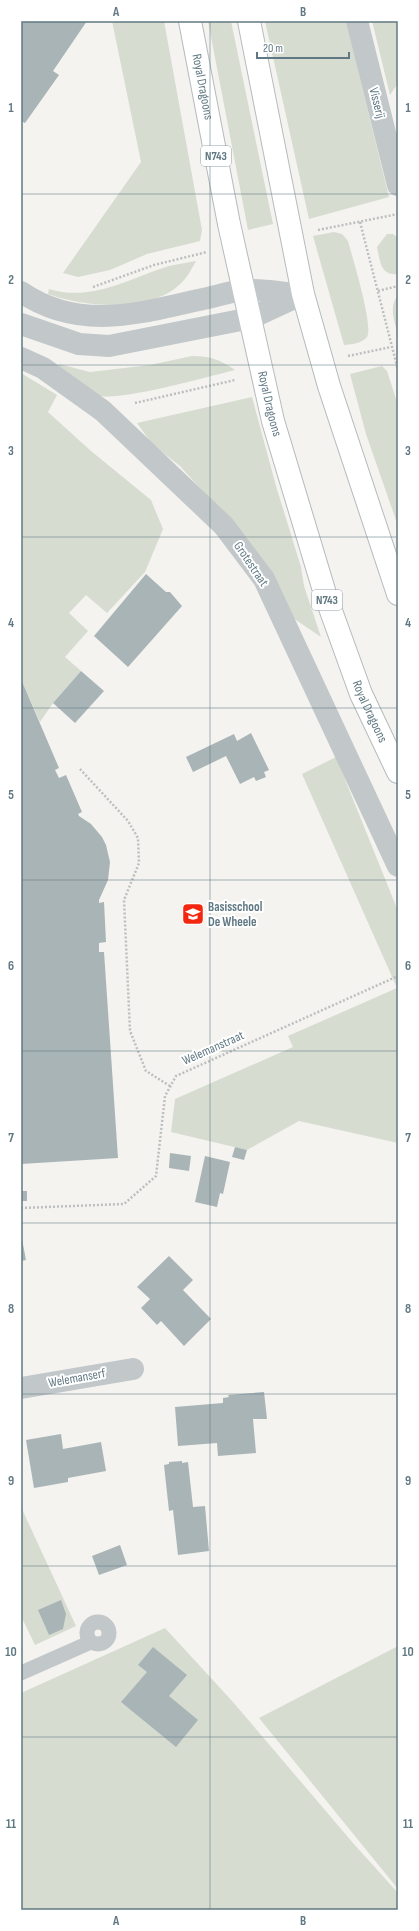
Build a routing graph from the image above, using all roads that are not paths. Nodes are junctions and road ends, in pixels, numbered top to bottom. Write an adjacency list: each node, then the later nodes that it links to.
1 (190, 21): 5 (main road, Royal Dragoons / N743)
2 (249, 21): 7 (main road)
3 (357, 21): 4 (street, Visserij)
4 (398, 185)
5 (245, 290): 6 (street); 7 (street); 8 (main road, Royal Dragoons / N743)
6 (21, 292)
7 (303, 294): 8 (street); 11 (main road)
8 (251, 318): 9 (street); 12 (main road, Royal Dragoons / N743)
9 (21, 324)
10 (21, 358): 13 (street, Grotestraat)
11 (398, 594)
12 (398, 772)
13 (398, 866)
14 (133, 1369): 15 (street, Welemanserf)
15 (21, 1388)
16 (91, 1642): 17 (lane)
17 (21, 1674)

